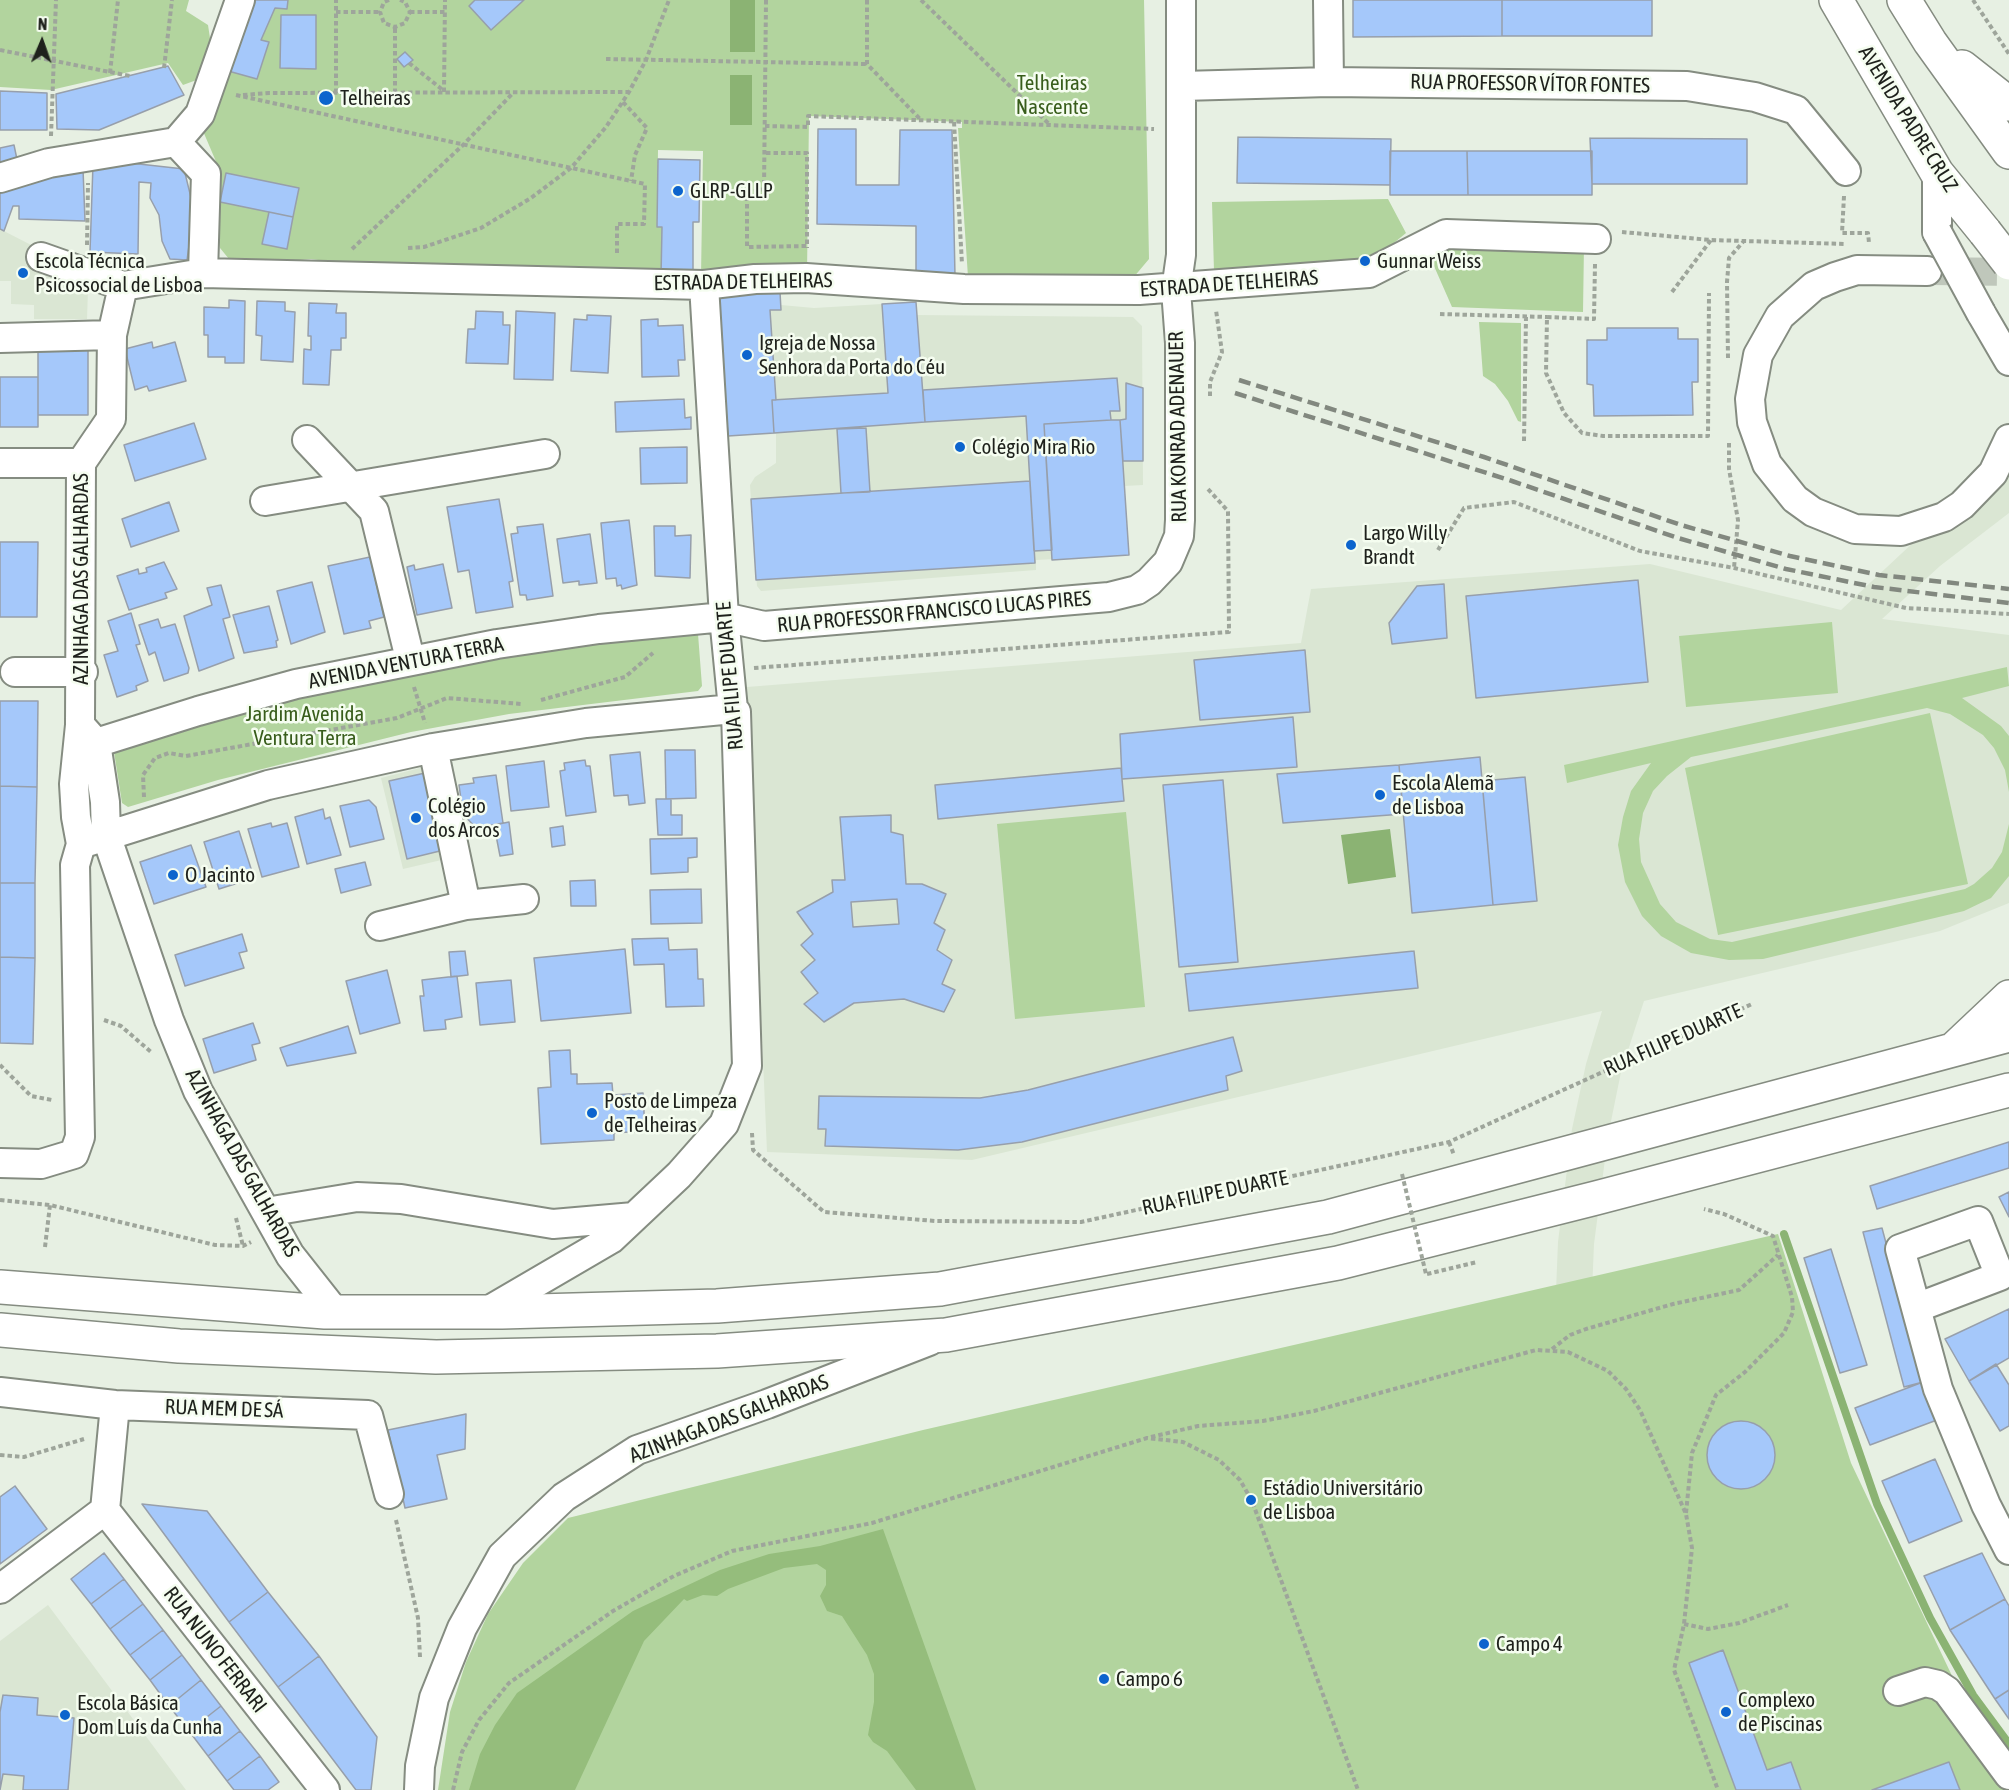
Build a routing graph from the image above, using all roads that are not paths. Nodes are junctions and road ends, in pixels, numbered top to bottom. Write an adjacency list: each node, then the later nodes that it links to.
1 (240, 0): 10 (street)
2 (1181, 0): 8 (street, RUA KONRAD ADENAUER)
3 (1328, 0): 7 (street)
4 (1836, 0): 13 (highway, AVENIDA PADRE CRUZ)
5 (1904, 0): 6 (highway)
6 (1930, 42): 9 (highway); 11 (highway)
7 (1329, 82): 8 (street, RUA PROFESSOR VÍTOR FONTES); 12 (street, RUA PROFESSOR VÍTOR FONTES)
8 (1182, 86): 22 (street, RUA KONRAD ADENAUER)
9 (2009, 104)
10 (176, 142): 14 (street); 19 (street)
11 (2009, 152)
12 (1846, 171)
13 (1937, 173): 17 (highway, AVENIDA PADRE CRUZ, bridge); 25 (street, bridge)
14 (0, 178)
15 (1609, 236): 22 (street, ESTRADA DE TELHEIRAS)
16 (41, 257): 21 (street)
17 (2009, 263)
18 (1927, 271): 27 (street)
19 (203, 273): 20 (street, ESTRADA DE TELHEIRAS); 21 (street)
20 (704, 285): 22 (street, ESTRADA DE TELHEIRAS); 34 (street, RUA FILIPE DUARTE)
21 (123, 286): 23 (street, AZINHAGA DAS GALHARDAS)
22 (1176, 290): 33 (street, RUA KONRAD ADENAUER)
23 (112, 335): 24 (street); 30 (street, AZINHAGA DAS GALHARDAS)
24 (0, 338)
25 (2009, 361)
26 (307, 440): 31 (street)
27 (2009, 440)
28 (545, 454): 31 (street)
29 (0, 463): 30 (street)
30 (81, 463): 37 (street, AZINHAGA DAS GALHARDAS)
31 (352, 487): 32 (street); 35 (street)
32 (265, 501)
33 (1109, 597): 34 (street, RUA PROFESSOR FRANCISCO LUCAS PIRES)
34 (724, 617): 35 (street, AVENIDA VENTURA TERRA); 38 (street, RUA FILIPE DUARTE)
35 (411, 670): 39 (street, AVENIDA VENTURA TERRA)
36 (15, 672): 37 (street)
37 (82, 672): 39 (street, AZINHAGA DAS GALHARDAS)
38 (733, 709): 40 (street); 51 (street, RUA FILIPE DUARTE)
39 (88, 734): 41 (street, AZINHAGA DAS GALHARDAS)
40 (431, 740): 41 (street); 43 (street)
41 (94, 840): 49 (street, AZINHAGA DAS GALHARDAS); 50 (street, AZINHAGA DAS GALHARDAS)
42 (524, 899): 43 (street)
43 (466, 904): 44 (street)
44 (380, 926)
45 (2009, 996): 47 (highway)
46 (2009, 1035): 47 (highway)
47 (1955, 1048): 55 (highway)
48 (2009, 1090): 57 (highway)
49 (0, 1163)
50 (266, 1212): 51 (street); 54 (street, AZINHAGA DAS GALHARDAS)
51 (634, 1217): 55 (street, RUA FILIPE DUARTE)
52 (0, 1287): 54 (highway)
53 (1916, 1308): 62 (street)
54 (335, 1312): 55 (highway)
55 (486, 1312)
56 (0, 1330): 57 (highway)
57 (946, 1335): 67 (street, AZINHAGA DAS GALHARDAS)
58 (0, 1392): 59 (street, RUA MEM DE SÁ)
59 (115, 1405): 60 (street, RUA MEM DE SÁ); 61 (street)
60 (391, 1501)
61 (105, 1510): 63 (street); 66 (street, RUA NUNO FERRARI)
62 (2009, 1550)
63 (0, 1589)
64 (1898, 1691): 65 (street)
65 (2009, 1775)
66 (325, 1790)
67 (419, 1790)

